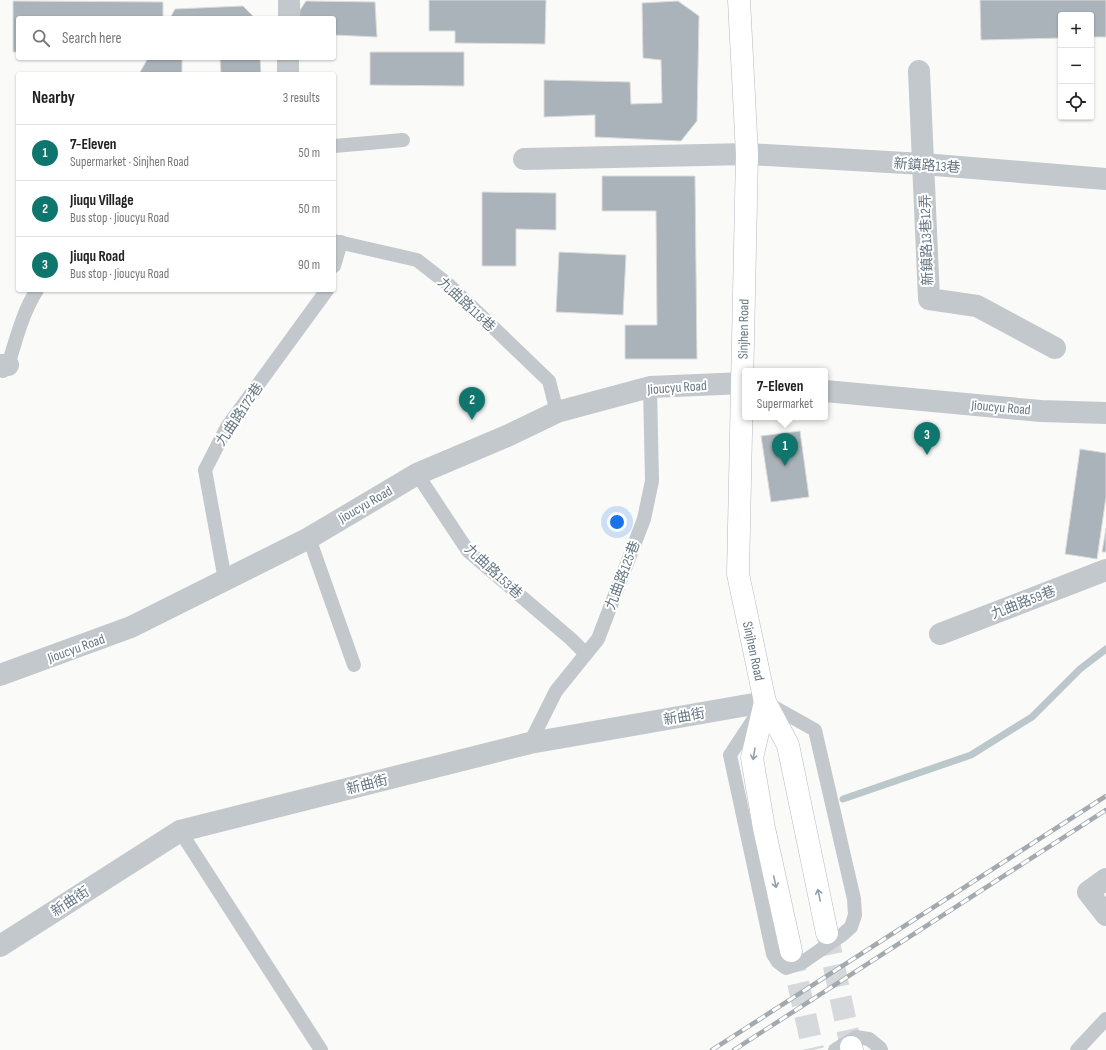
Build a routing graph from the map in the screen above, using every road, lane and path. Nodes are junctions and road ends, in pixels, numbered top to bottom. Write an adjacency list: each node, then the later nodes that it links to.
1 (289, 0): 3 (street)
2 (739, 0): 9 (street, Sinjhen Road)
3 (289, 16)
4 (288, 60): 6 (street)
5 (919, 71): 11 (street)
6 (288, 72)
7 (402, 140): 8 (lane)
8 (336, 146)
9 (747, 154): 10 (street, 新鎮路13巷); 11 (street, 新鎮路13巷); 18 (street, Sinjhen Road)
10 (524, 159)
11 (923, 164): 12 (street, 新鎮路13巷); 16 (street, 新鎮路13巷12弄)
12 (1106, 179)
13 (337, 242): 22 (lane, 九曲路118巷)
14 (36, 292): 17 (lane)
15 (326, 292): 28 (lane, 九曲路172巷)
16 (1055, 348)
17 (3, 368)
18 (744, 368)
19 (742, 383): 20 (street, Jioucyu Road)
20 (650, 387): 22 (street, Jioucyu Road); 30 (lane, 九曲路125巷)
21 (828, 391): 23 (street, Jioucyu Road)
22 (556, 412): 25 (street, Jioucyu Road)
23 (1106, 413)
24 (743, 420): 33 (street, Sinjhen Road)
25 (417, 474): 26 (street, Jioucyu Road); 30 (lane, 九曲路153巷)
26 (309, 538): 28 (street, Jioucyu Road); 31 (lane)
27 (1106, 570): 29 (street, 九曲路59巷)
28 (225, 580): 32 (street, Jioucyu Road)
29 (940, 634)
30 (586, 654): 34 (lane, 九曲路125巷)
31 (354, 665)
32 (0, 676)
33 (766, 702): 33 (lane); 34 (street, 新曲街); 38 (street, Sinjhen Road, one-way to 33); 40 (street, Sinjhen Road, one-way to 40)
34 (530, 743): 35 (street, 新曲街)
35 (180, 831): 39 (street, 新曲街); 43 (lane)
36 (1106, 880): 37 (street)
37 (1106, 915)
38 (827, 933)
39 (0, 946)
40 (791, 951)
41 (1106, 1019): 45 (lane)
42 (846, 1049): 44 (lane)
43 (321, 1050)
44 (881, 1050)
45 (1077, 1050)

